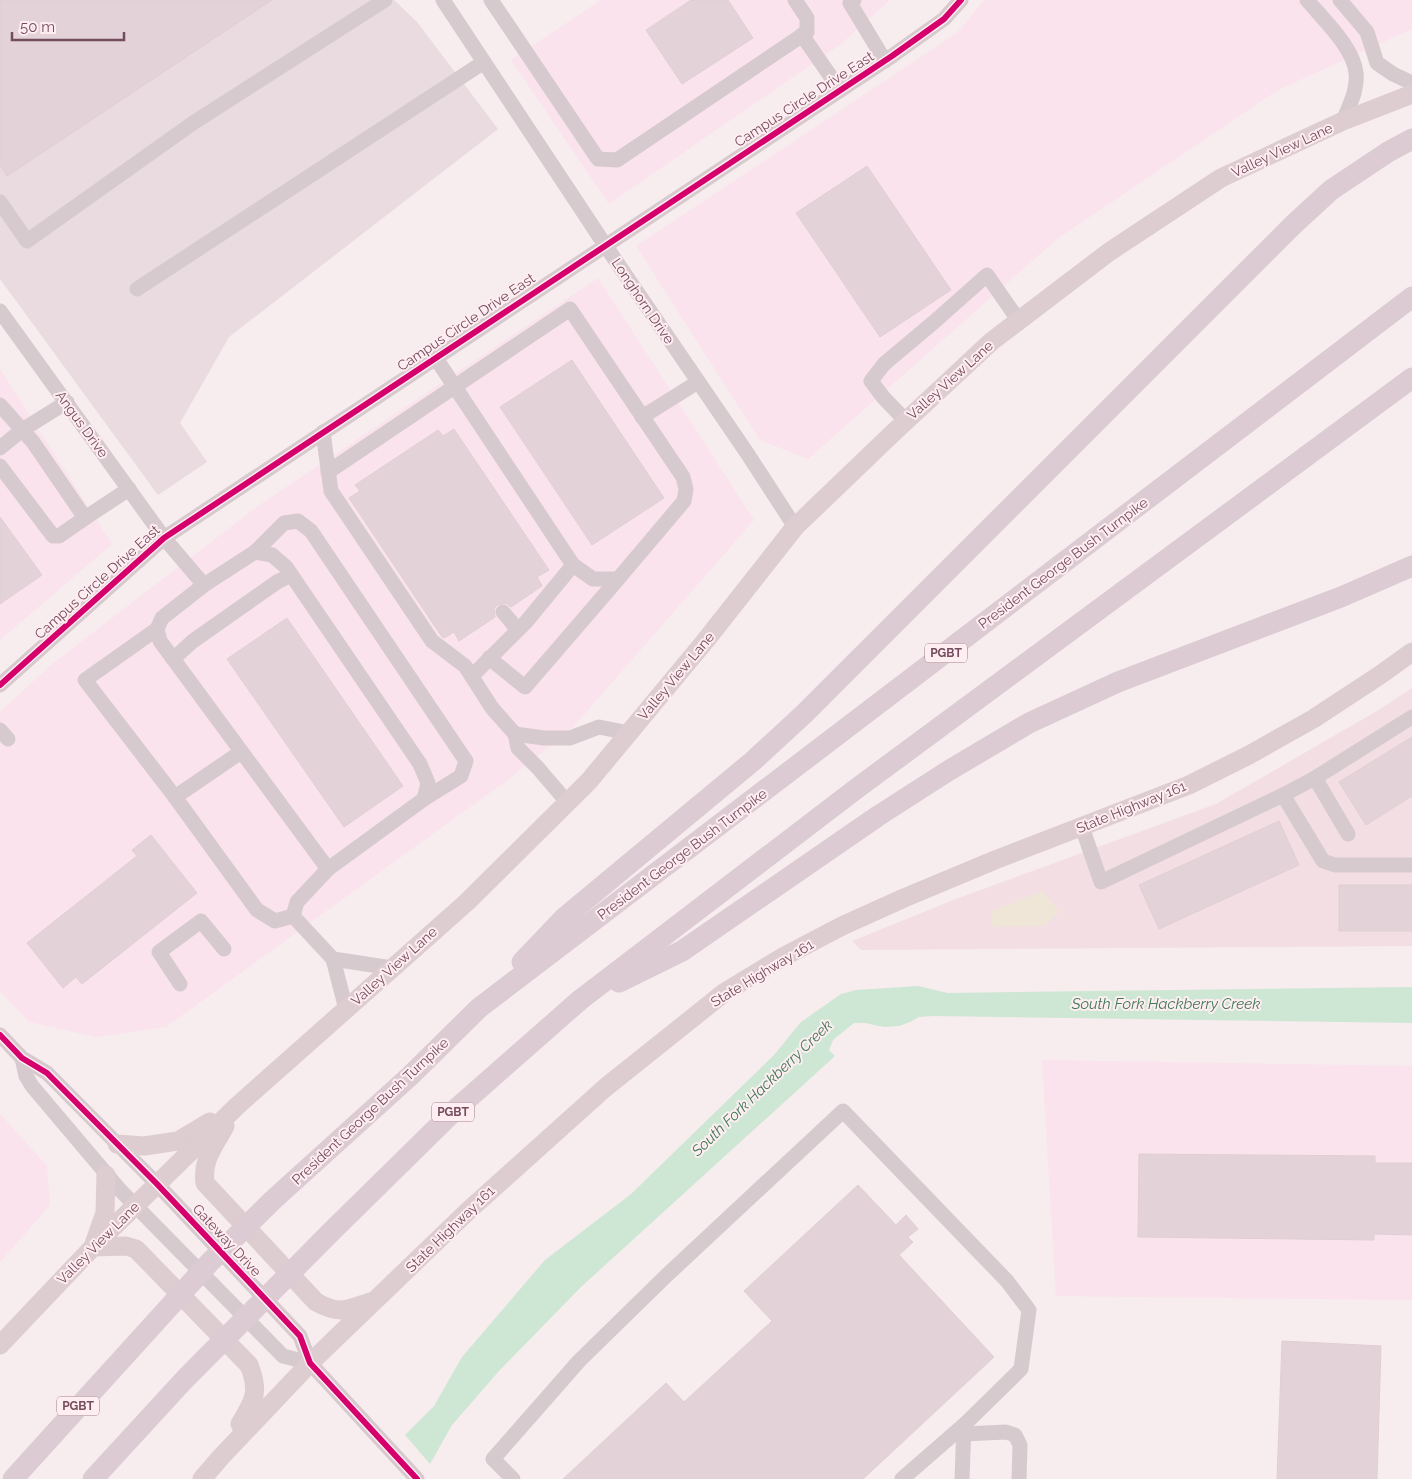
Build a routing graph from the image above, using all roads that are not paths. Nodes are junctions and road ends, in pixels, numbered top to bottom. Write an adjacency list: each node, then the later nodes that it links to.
1 (385, 0): 9 (street)
2 (443, 0): 12 (street, Longhorn Drive)
3 (491, 0): 10 (street)
4 (795, 0): 10 (street)
5 (961, 0): 11 (street, Campus Circle Drive East)
6 (1307, 0): 16 (street)
7 (1340, 0): 13 (street)
8 (850, 1): 11 (street)
9 (363, 6): 18 (street)
10 (802, 35): 14 (street)
11 (885, 60): 14 (street, Campus Circle Drive East)
12 (484, 62): 19 (street, Longhorn Drive); 20 (street)
13 (1412, 83)
14 (840, 90): 19 (street, Campus Circle Drive East)
15 (1412, 94): 16 (main road, Valley View Lane)
16 (1343, 121): 23 (main road, Valley View Lane)
17 (1412, 139): 74 (highway)
18 (0, 202)
19 (605, 245): 24 (street, Campus Circle Drive East); 26 (street, Longhorn Drive)
20 (137, 289)
21 (1412, 298): 74 (highway, President George Bush Turnpike / PGBT)
22 (0, 311): 28 (street, Angus Drive)
23 (1019, 321): 31 (main road, Valley View Lane); 31 (street)
24 (435, 358): 27 (street); 33 (street, Campus Circle Drive East)
25 (1412, 378): 73 (highway, PGBT)
26 (698, 382): 30 (street); 39 (street, Longhorn Drive)
27 (455, 387): 30 (street); 36 (street); 42 (street)
28 (66, 402): 32 (street); 37 (street, Angus Drive)
29 (0, 405): 32 (street)
30 (642, 417): 45 (street)
31 (906, 421): 39 (main road, Valley View Lane)
32 (22, 430): 34 (street); 38 (street)
33 (322, 432): 36 (street); 40 (street, Campus Circle Drive East)
34 (0, 448)
35 (0, 466): 38 (street)
36 (328, 472): 53 (street)
37 (129, 489): 38 (street); 40 (street, Angus Drive)
38 (85, 518)
39 (795, 527): 56 (main road, Valley View Lane)
40 (164, 538): 46 (street, Angus Drive); 54 (street, Campus Circle Drive East)
41 (255, 552): 44 (street); 46 (street); 62 (street)
42 (573, 565): 45 (street); 49 (street)
43 (1412, 566): 73 (highway)
44 (291, 575): 52 (street); 62 (street)
45 (618, 579): 51 (street)
46 (204, 585): 48 (street)
47 (503, 612): 49 (street)
48 (157, 629): 52 (street); 61 (street)
49 (518, 630): 51 (street)
50 (1412, 652): 64 (main road, State Highway 161)
51 (489, 658): 53 (street)
52 (173, 659): 58 (street)
53 (472, 676): 57 (street)
54 (0, 685)
55 (1412, 717): 59 (street)
56 (629, 732): 57 (street); 63 (main road, Valley View Lane)
57 (515, 734): 63 (street)
58 (241, 752): 61 (street); 67 (street)
59 (1315, 778): 60 (street); 65 (street)
60 (1283, 794): 64 (street); 66 (street)
61 (175, 797): 68 (street)
62 (424, 799): 67 (street)
63 (567, 802): 71 (main road, Valley View Lane)
64 (1082, 827): 84 (main road, State Highway 161)
65 (1348, 834)
66 (1412, 864)
67 (328, 869): 68 (street)
68 (293, 916): 70 (street)
69 (224, 949): 72 (street)
70 (333, 959): 71 (street); 75 (street)
71 (392, 968): 75 (main road, Valley View Lane)
72 (180, 984)
73 (580, 1000): 90 (highway, PGBT)
74 (479, 1008): 89 (highway, President George Bush Turnpike / PGBT)
75 (346, 1009): 78 (main road, Valley View Lane)
76 (0, 1035): 77 (street, Gateway Drive)
77 (22, 1058): 79 (street, Gateway Drive); 80 (street, Gateway Drive)
78 (237, 1106): 79 (main road); 81 (main road, Valley View Lane); 84 (main road)
79 (117, 1144): 81 (street, Gateway Drive)
80 (106, 1175): 82 (street, Gateway Drive); 83 (main road)
81 (157, 1184): 82 (main road, Valley View Lane); 86 (street, Gateway Drive)
82 (135, 1206): 83 (main road, Valley View Lane); 86 (street, Gateway Drive)
83 (93, 1247): 85 (main road, Valley View Lane); 88 (main road)
84 (376, 1300): 86 (main road, State Highway 161)
85 (0, 1345)
86 (310, 1363): 88 (main road, State Highway 161); 92 (street, Gateway Drive)
87 (963, 1430): 93 (street); 94 (street); 95 (street); 96 (street)
88 (220, 1458): 91 (main road, State Highway 161)
89 (13, 1479)
90 (93, 1479)
91 (202, 1479)
92 (417, 1479)
93 (513, 1479)
94 (902, 1479)
95 (962, 1479)
96 (1019, 1479)

